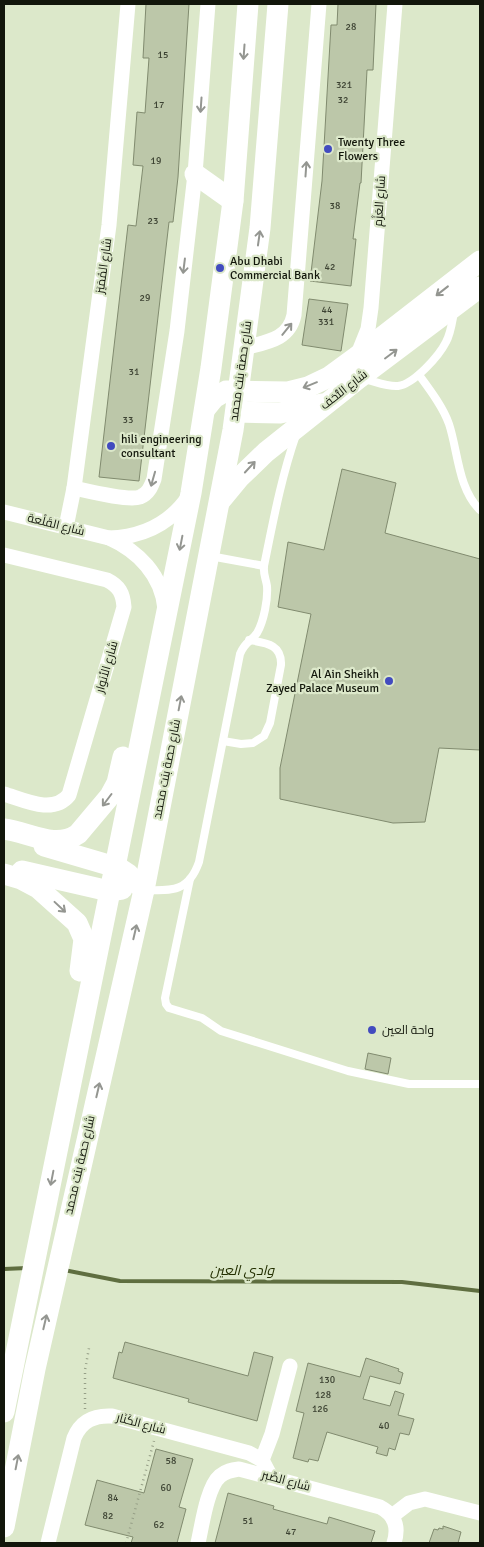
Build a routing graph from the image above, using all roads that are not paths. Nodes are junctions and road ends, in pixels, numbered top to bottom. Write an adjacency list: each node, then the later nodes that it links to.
1 (128, 4): 23 (street, شارع المُمَيَز)
2 (208, 4): 7 (street, one-way to 7)
3 (248, 4): 8 (main road, شارع حصة بنت محمد, one-way to 8)
4 (278, 4): 15 (main road, شارع حصة بنت محمد, one-way to 4)
5 (319, 4): 15 (street, one-way to 5)
6 (395, 4): 13 (street, شارع العَزْم)
7 (195, 174): 8 (main road); 23 (street, one-way to 23)
8 (233, 201): 9 (main road, شارع حصة بنت محمد)
9 (229, 233): 18 (main road); 20 (main road, شارع حصة بنت محمد)
10 (480, 261): 14 (main road, شارع التُّحَف, one-way to 14)
11 (480, 287): 12 (main road, شارع التُّحَف)
12 (454, 307): 16 (main road, شارع التُّحَف, one-way to 12); 17 (lane)
13 (371, 308): 14 (street); 16 (street, شارع العَزْم)
14 (396, 327): 16 (main road, شارع التُّحَف)
15 (244, 348): 18 (main road, شارع حصة بنت محمد)
16 (357, 368): 17 (lane); 18 (main road, شارع التُّحَف, one-way to 18); 19 (main road, شارع التُّحَف)
17 (419, 375): 26 (lane)
18 (232, 391): 20 (main road); 21 (main road, شارع حصة بنت محمد)
19 (327, 402): 21 (main road); 22 (main road, شارع التُّحَف)
20 (205, 409): 24 (main road, شارع حصة بنت محمد)
21 (236, 412): 25 (main road, شارع حصة بنت محمد)
22 (300, 426): 25 (main road, شارع التُّحَف, one-way to 22); 32 (lane)
23 (74, 488): 28 (street, شارع المُمَيَز)
24 (191, 492): 29 (street, شارع القَلْعة); 33 (main road, شارع حصة بنت محمد, one-way to 33)
25 (218, 504): 31 (main road, شارع حصة بنت محمد)
26 (480, 510)
27 (4, 512): 28 (street, شارع القَلْعة)
28 (66, 527): 29 (street, شارع القَلْعة)
29 (109, 538): 33 (street, شارع القَلْعة)
30 (4, 554): 37 (street, شارع الأنوار)
31 (209, 556): 32 (lane); 44 (main road, شارع حصة بنت محمد, one-way to 31)
32 (264, 566): 34 (lane)
33 (166, 619): 35 (main road, شارع حصة بنت محمد)
34 (249, 640): 36 (lane); 36 (lane)
35 (147, 708): 38 (main road, one-way to 38); 40 (main road, شارع حصة بنت محمد)
36 (223, 741): 43 (lane)
37 (4, 794)
38 (4, 829)
39 (4, 835): 40 (main road)
40 (114, 866): 44 (main road); 45 (main road, شارع حصة بنت محمد)
41 (4, 867): 45 (main road)
42 (4, 874): 46 (main road, one-way to 46)
43 (190, 879): 44 (lane); 47 (lane)
44 (143, 881): 45 (main road); 55 (main road, شارع حصة بنت محمد, one-way to 44)
45 (110, 891): 46 (main road, شارع حصة بنت محمد)
46 (79, 1042): 49 (main road, شارع حصة بنت محمد, one-way to 49)
47 (480, 1084)
48 (290, 1366): 51 (street)
49 (9, 1369): 50 (main road, شارع حصة بنت محمد)
50 (4, 1412)
51 (262, 1460): 52 (street); 56 (street, شارع الكَنَار)
52 (271, 1477): 54 (street, شارع الصَّبر); 57 (street, شارع الصَّبر)
53 (480, 1513): 54 (street)
54 (392, 1516): 58 (street)
55 (4, 1527)
56 (48, 1543)
57 (198, 1543)
58 (394, 1543)

